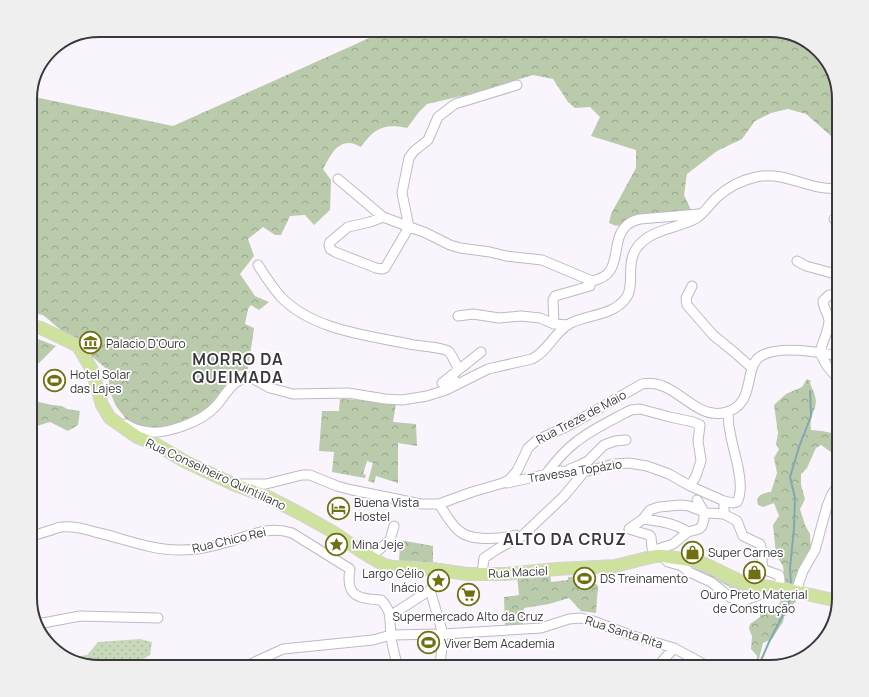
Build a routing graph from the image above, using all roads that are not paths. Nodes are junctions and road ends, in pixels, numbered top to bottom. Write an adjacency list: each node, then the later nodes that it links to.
1 (517, 85): 6 (street)
2 (338, 179): 5 (street)
3 (832, 188): 4 (street)
4 (702, 214): 6 (street); 15 (street)
5 (383, 217): 6 (street); 6 (street)
6 (409, 227)
7 (797, 261): 9 (street)
8 (258, 265): 21 (street)
9 (832, 273)
10 (590, 286): 14 (street)
11 (692, 286): 20 (street)
12 (832, 296): 18 (street)
13 (458, 316): 14 (street)
14 (554, 324): 15 (street)
15 (568, 325): 22 (street)
16 (37, 327): 25 (main road, Rua Conselheiro Quintiliano)
17 (481, 352): 21 (street)
18 (820, 352): 19 (street); 20 (street); 23 (street)
19 (832, 355)
20 (752, 368): 24 (street)
21 (459, 369): 22 (street)
22 (481, 372): 25 (street)
23 (832, 372)
24 (728, 412): 30 (street, Rua Treze de Maio); 35 (street)
25 (110, 418): 31 (main road, Rua Conselheiro Quintiliano)
26 (626, 440): 27 (street)
27 (561, 471): 28 (street, Travessa Topázio); 29 (street, Travessa Topázio)
28 (584, 472): 32 (street, Travessa Topázio); 42 (street)
29 (546, 474): 30 (street, Travessa Topázio); 32 (street)
30 (503, 483): 36 (street, Rua Treze de Maio)
31 (235, 484): 36 (street, Rua Treze de Maio); 44 (main road, Rua Conselheiro Quintiliano)
32 (690, 486): 35 (street, Travessa Topázio)
33 (832, 494): 49 (street)
34 (697, 500): 37 (street)
35 (724, 501): 38 (street)
36 (439, 504): 42 (street)
37 (704, 512): 38 (street); 39 (street); 41 (street)
38 (724, 514): 49 (street)
39 (642, 519): 41 (street); 45 (street)
40 (394, 526): 44 (street)
41 (688, 532): 45 (street)
42 (524, 533): 47 (street)
43 (37, 534): 51 (street, Rua Chico Rei)
44 (371, 557): 46 (main road, Rua Conselheiro Quintiliano)
45 (659, 558): 47 (main road, Rua Maciel); 49 (main road, Rua Maciel); 49 (street)
46 (443, 571): 47 (main road, Rua Maciel); 48 (street)
47 (482, 574)
48 (430, 590): 51 (street); 54 (street)
49 (788, 590): 50 (main road, Rua Maciel)
50 (832, 600)
51 (390, 616): 55 (street)
52 (158, 618): 53 (street)
53 (42, 623)
54 (443, 634): 55 (street, Rua Santa Rita); 56 (street, Rua Santa Rita); 59 (street)
55 (391, 635): 57 (street, Rua Santa Rita); 58 (street)
56 (674, 648): 60 (street); 61 (street, Rua Santa Rita)
57 (259, 660)
58 (396, 660)
59 (441, 660)
60 (663, 660)
61 (696, 660)

